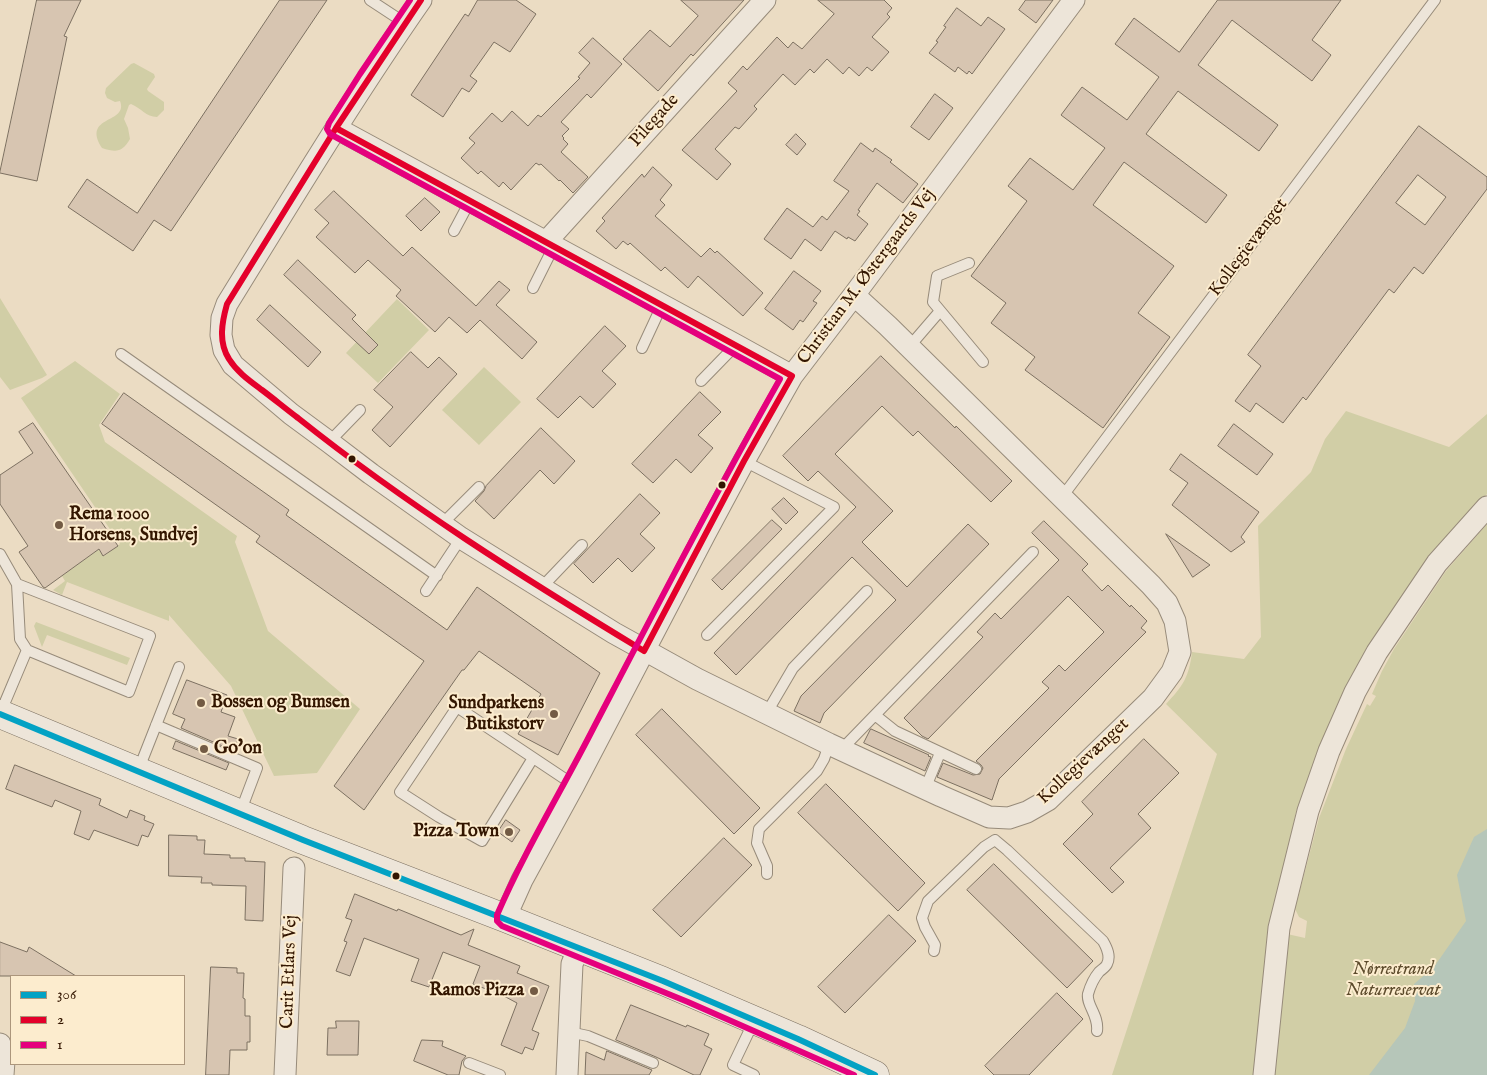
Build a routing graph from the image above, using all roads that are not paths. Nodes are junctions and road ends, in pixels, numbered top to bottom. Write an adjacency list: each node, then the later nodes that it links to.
1 (370, 0): 6 (lane)
2 (421, 0): 6 (street)
3 (764, 0): 10 (street, Pilegade)
4 (1074, 0): 13 (street, Christian M. Østergaards Vej)
5 (1435, 0): 27 (lane, Kollegievænget)
6 (405, 23): 7 (street)
7 (336, 128): 8 (street); 24 (street)
8 (470, 201): 9 (lane); 10 (street)
9 (454, 231)
10 (550, 244): 12 (lane); 14 (street)
11 (969, 263): 15 (lane)
12 (533, 288)
13 (854, 295): 17 (street, Kollegievænget); 21 (street, Christian M. Østergaards Vej)
14 (662, 305): 16 (street); 18 (lane)
15 (940, 310): 17 (lane); 20 (lane)
16 (736, 345): 21 (street); 22 (lane)
17 (908, 347): 27 (street, Kollegievænget)
18 (642, 348)
19 (121, 354): 34 (lane)
20 (983, 362)
21 (792, 376): 25 (street, Christian M. Østergaards Vej)
22 (701, 380)
23 (360, 410): 24 (lane)
24 (329, 442): 29 (street)
25 (744, 461): 39 (lane); 41 (street, Christian M. Østergaards Vej)
26 (479, 487): 29 (lane)
27 (1062, 497): 55 (street, Kollegievænget)
28 (1487, 507): 73 (street)
29 (442, 524): 30 (street)
30 (462, 538): 34 (lane); 36 (street)
31 (582, 545): 36 (lane)
32 (1033, 552): 45 (lane)
33 (0, 554): 35 (lane)
34 (437, 576): 37 (lane)
35 (17, 584): 40 (lane); 40 (lane)
36 (541, 588): 41 (street)
37 (426, 591)
38 (867, 591): 44 (lane)
39 (706, 635)
40 (27, 650): 43 (lane)
41 (644, 651): 44 (street, Kollegievænget); 52 (street, Christian M. Østergaards Vej)
42 (179, 667): 46 (lane)
43 (0, 714): 51 (main road)
44 (766, 714): 47 (street, Kollegievænget)
45 (875, 715): 47 (lane); 48 (lane)
46 (156, 725): 51 (lane); 54 (lane)
47 (835, 747): 53 (street, Kollegievænget); 57 (lane)
48 (940, 753): 50 (lane); 53 (lane)
49 (533, 758): 49 (lane); 52 (lane)
50 (976, 769)
51 (138, 772): 54 (main road)
52 (574, 785): 58 (street, Christian M. Østergaards Vej)
53 (924, 788): 55 (street, Kollegievænget)
54 (240, 814): 58 (main road)
55 (996, 829): 60 (lane); 62 (lane)
56 (294, 868): 68 (street, Carit Etlars Vej)
57 (767, 874)
58 (506, 918): 59 (main road)
59 (579, 947): 61 (main road); 63 (street)
60 (934, 951)
61 (754, 1020): 71 (lane); 72 (main road)
62 (1097, 1031)
63 (569, 1032): 66 (lane); 70 (street)
64 (0, 1044): 67 (street)
65 (469, 1063): 69 (lane)
66 (653, 1063)
67 (3, 1075)
68 (285, 1075)
69 (500, 1075)
70 (568, 1075)
71 (754, 1075)
72 (874, 1075)
73 (1264, 1075)

